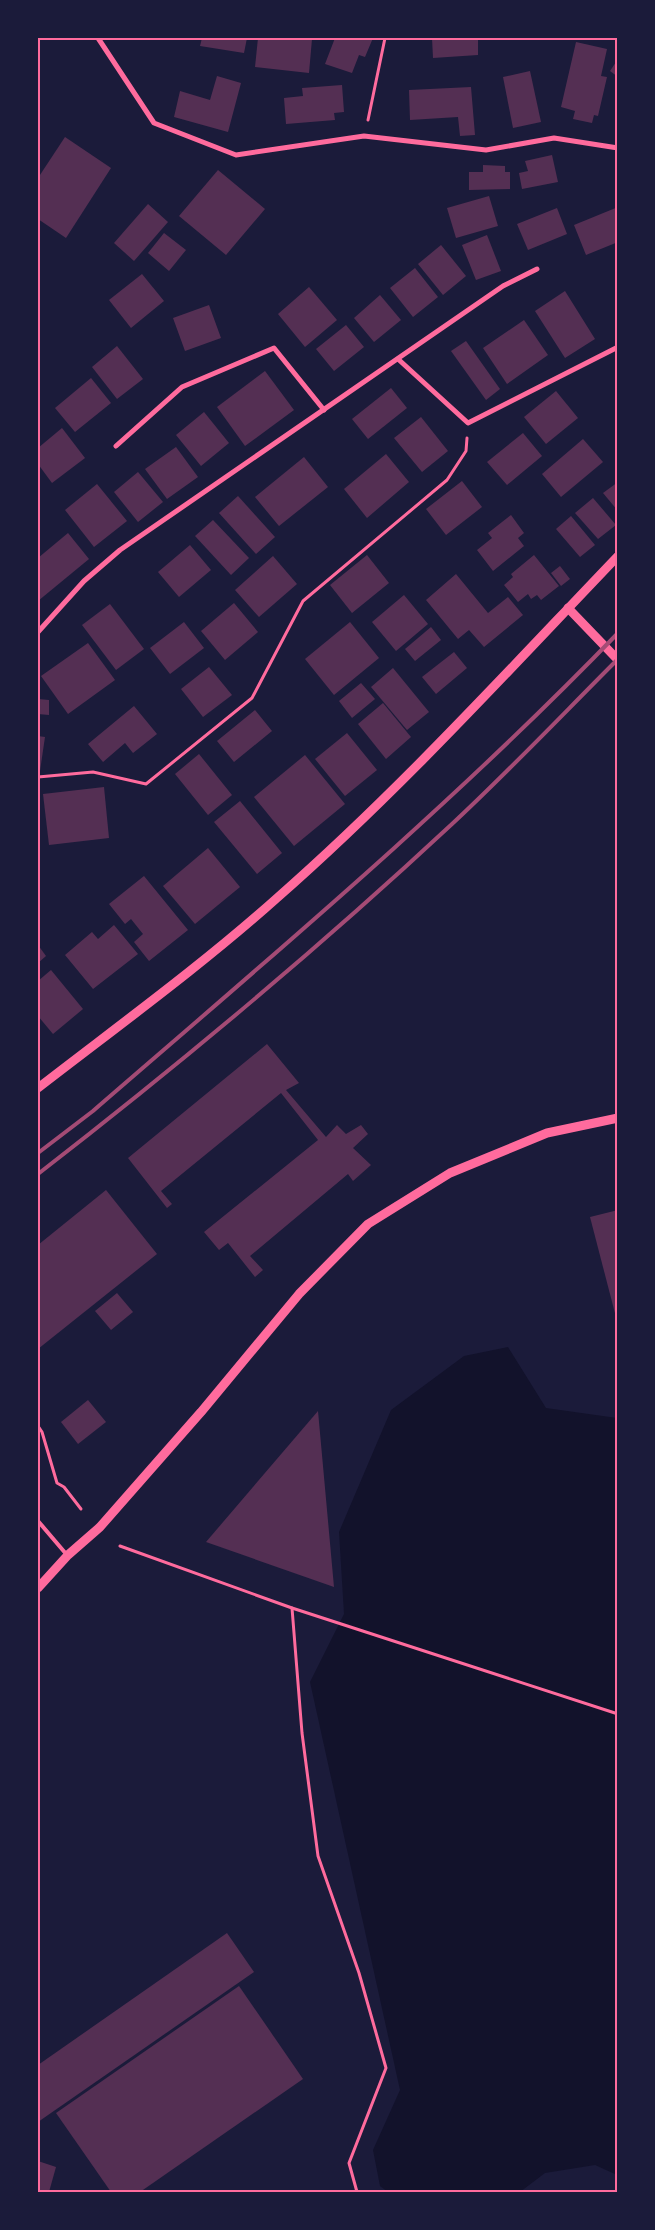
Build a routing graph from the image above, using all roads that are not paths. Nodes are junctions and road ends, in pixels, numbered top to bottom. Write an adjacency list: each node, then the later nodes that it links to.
1 (98, 38): 2 (street)
2 (618, 148)
3 (537, 269): 5 (street)
4 (618, 346): 5 (street)
5 (398, 359): 6 (street)
6 (324, 410): 7 (street); 10 (street)
7 (116, 446)
8 (618, 556): 9 (street)
9 (568, 608): 11 (street); 12 (street)
10 (38, 632)
11 (618, 660)
12 (38, 1088)
13 (618, 1118): 15 (street)
14 (38, 1521): 15 (lane)
15 (68, 1555): 16 (street)
16 (38, 1588)

